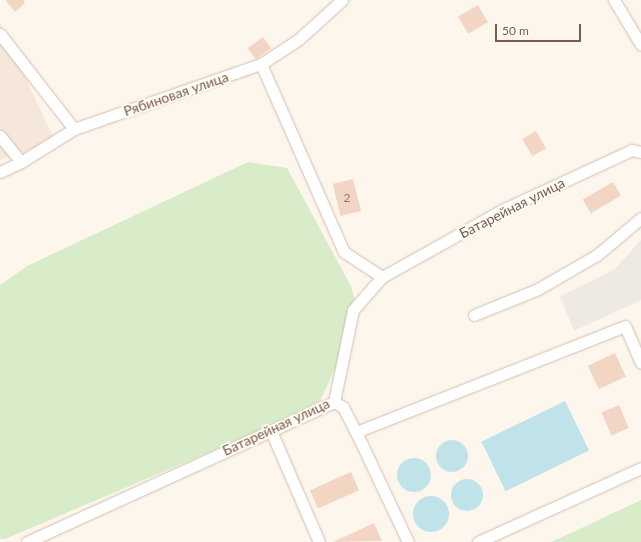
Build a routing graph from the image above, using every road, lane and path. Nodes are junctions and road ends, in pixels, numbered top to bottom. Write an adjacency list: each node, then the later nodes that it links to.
1 (342, 0): 5 (street, Рябиновая улица)
2 (614, 0): 4 (street)
3 (0, 34): 6 (street)
4 (641, 45)
5 (261, 64): 6 (street, Рябиновая улица); 12 (street)
6 (74, 129): 9 (street, Рябиновая улица)
7 (0, 136): 9 (street)
8 (641, 152): 12 (street, Батарейная улица)
9 (22, 162): 10 (street, Рябиновая улица)
10 (0, 172)
11 (641, 218): 13 (street)
12 (382, 277): 15 (street, Батарейная улица)
13 (474, 315)
14 (641, 363): 17 (street)
15 (334, 402): 16 (street, Батарейная улица); 17 (street)
16 (271, 431): 19 (street, Батарейная улица); 20 (street)
17 (356, 432): 21 (street)
18 (641, 468): 22 (street)
19 (27, 542)
20 (319, 542)
21 (408, 542)
22 (478, 542)

